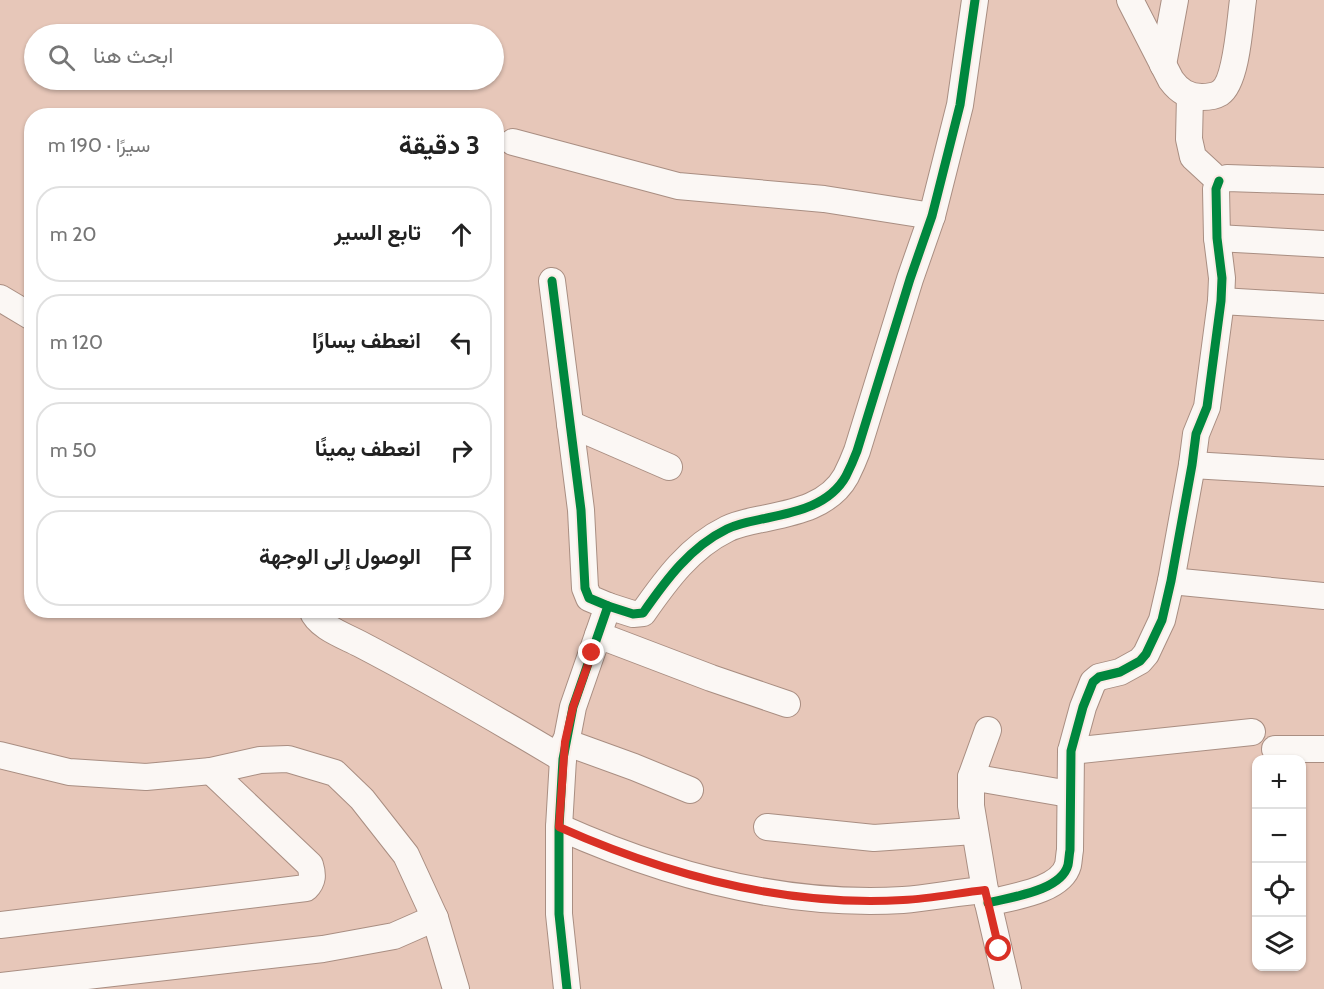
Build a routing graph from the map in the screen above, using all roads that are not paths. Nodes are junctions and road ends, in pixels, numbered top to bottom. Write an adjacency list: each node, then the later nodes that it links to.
1 (975, 0): 10 (street)
2 (1130, 0): 5 (street)
3 (1175, 0): 5 (street)
4 (1243, 0): 6 (street)
5 (1163, 65): 6 (street)
6 (1190, 96): 9 (street)
7 (513, 142): 10 (street)
8 (1324, 180): 9 (street)
9 (1220, 181): 11 (street)
10 (932, 216): 24 (street)
11 (1217, 238): 12 (street); 15 (street)
12 (1324, 244)
13 (552, 280): 18 (street)
14 (0, 298): 17 (street)
15 (1221, 301): 16 (street); 19 (street)
16 (1324, 307)
17 (24, 312)
18 (570, 424): 20 (street); 24 (street)
19 (1192, 465): 21 (street); 22 (street)
20 (669, 467)
21 (1324, 473)
22 (1171, 581): 23 (street); 33 (street)
23 (1324, 596)
24 (608, 606): 26 (street)
25 (317, 618): 32 (street)
26 (598, 635): 27 (street); 32 (street)
27 (787, 704)
28 (988, 730): 36 (street)
29 (1252, 732): 33 (street)
30 (1275, 749): 31 (street)
31 (1324, 749)
32 (564, 751): 37 (street); 39 (street)
33 (1071, 751): 38 (street)
34 (0, 755): 35 (street)
35 (211, 771): 43 (street); 44 (street)
36 (971, 777): 38 (street); 41 (street)
37 (690, 790)
38 (1069, 794): 42 (street)
39 (559, 827): 42 (street); 47 (street)
40 (767, 827): 41 (street)
41 (974, 831): 42 (street)
42 (986, 896): 48 (street)
43 (435, 918): 45 (street); 46 (street)
44 (0, 925)
45 (0, 986)
46 (456, 989)
47 (567, 989)
48 (1008, 989)

